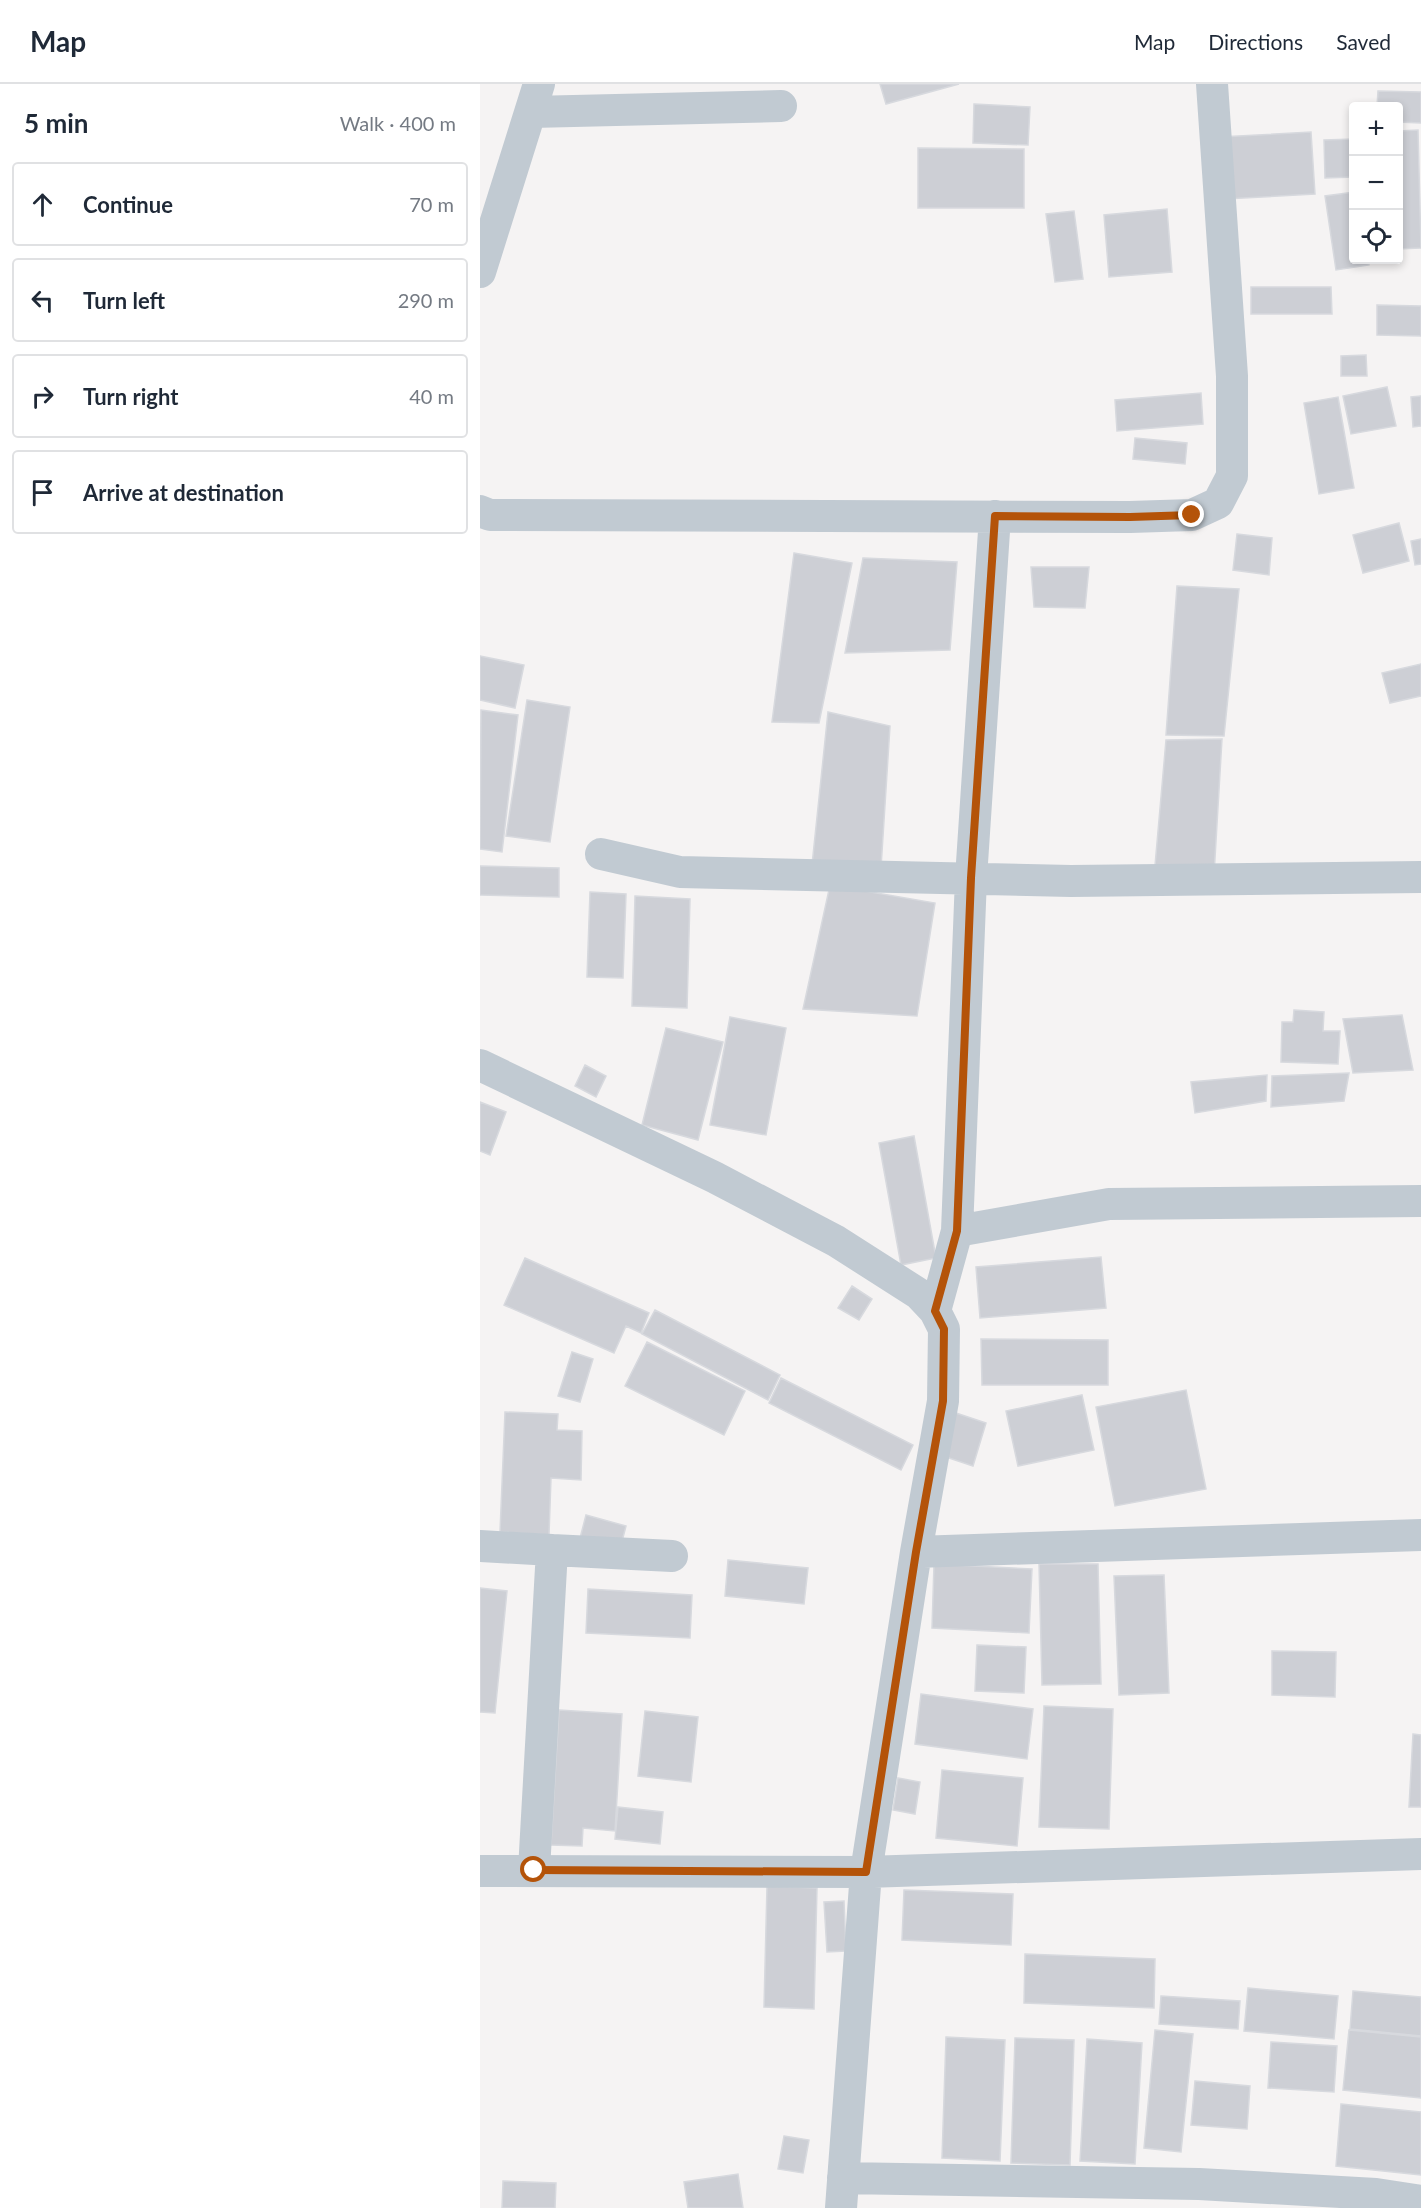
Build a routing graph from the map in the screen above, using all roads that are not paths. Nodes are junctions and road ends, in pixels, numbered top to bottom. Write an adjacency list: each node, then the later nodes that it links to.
1 (1212, 84): 6 (street)
2 (535, 98): 3 (street); 4 (street)
3 (781, 106)
4 (480, 272)
5 (480, 511): 6 (street)
6 (995, 516): 8 (street)
7 (601, 854): 8 (street)
8 (971, 878): 9 (street); 12 (street)
9 (1421, 878)
10 (480, 1065): 13 (street)
11 (1421, 1201): 12 (street)
12 (957, 1231): 13 (street)
13 (935, 1311): 17 (street)
14 (1421, 1535): 17 (street)
15 (480, 1546): 16 (street)
16 (552, 1551): 18 (street); 20 (street)
17 (916, 1552): 22 (street)
18 (672, 1556)
19 (1421, 1854): 22 (street)
20 (534, 1870): 21 (street); 22 (street)
21 (480, 1871)
22 (866, 1872): 23 (street)
23 (842, 2193): 24 (street)
24 (1421, 2201)

